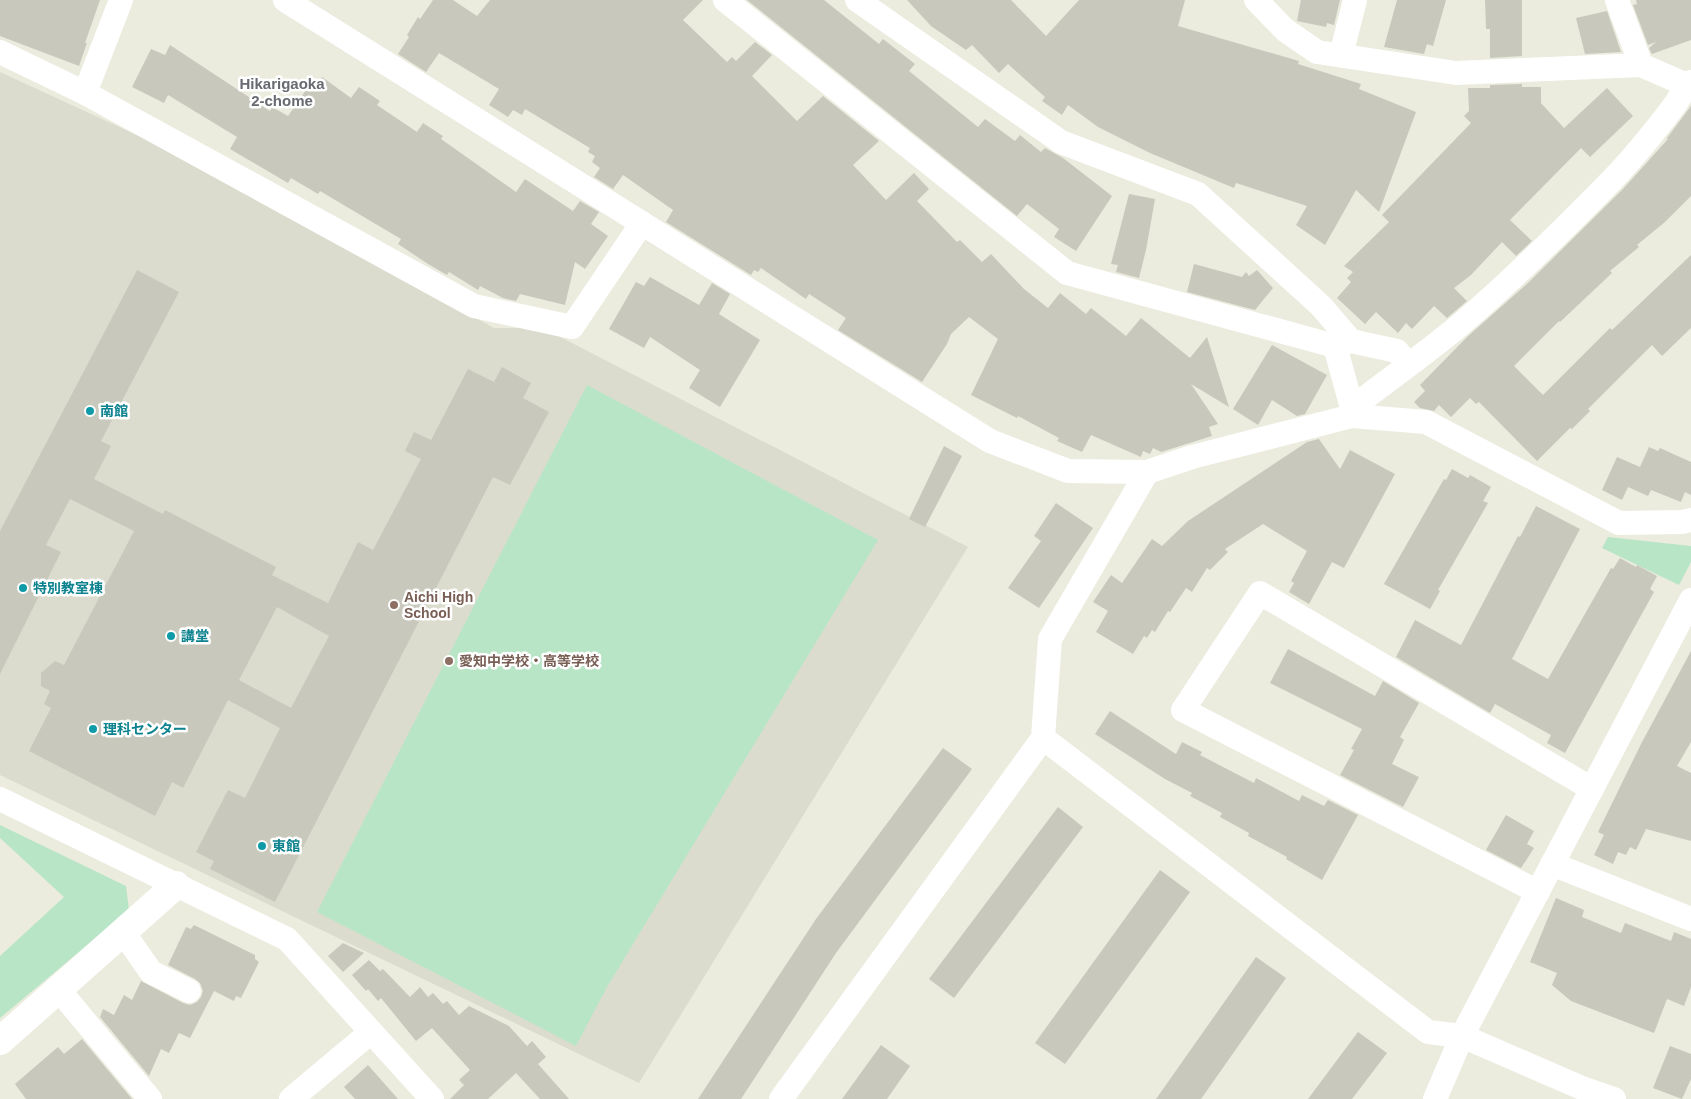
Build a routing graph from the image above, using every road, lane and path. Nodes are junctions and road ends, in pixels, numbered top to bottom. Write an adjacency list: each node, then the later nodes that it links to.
1 (121, 0): 12 (street)
2 (285, 0): 13 (street)
3 (725, 0): 14 (street)
4 (857, 0): 14 (street)
5 (1256, 0): 9 (street)
6 (1355, 0): 9 (street)
7 (1617, 0): 10 (street)
8 (0, 52): 12 (street)
9 (1341, 55): 10 (street)
10 (1641, 64): 11 (street)
11 (1689, 83): 15 (street)
12 (85, 93): 13 (street)
13 (642, 223): 17 (street)
14 (1343, 344): 15 (street); 16 (street)
15 (1408, 365): 16 (street)
16 (1352, 412): 17 (street); 18 (street)
17 (1147, 472): 20 (street)
18 (1691, 520)
19 (1691, 600): 21 (street)
20 (1042, 738): 31 (street); 37 (street)
21 (1592, 789): 23 (street); 25 (street)
22 (0, 799): 24 (street)
23 (1552, 864): 25 (street); 26 (street)
24 (176, 885): 27 (street); 30 (street)
25 (1538, 892): 31 (street)
26 (1691, 919)
27 (122, 932): 28 (street); 29 (street)
28 (58, 989): 32 (street); 34 (street)
29 (189, 991)
30 (371, 1032): 35 (street); 36 (street)
31 (1462, 1036): 33 (street); 38 (street)
32 (0, 1041)
33 (1577, 1094): 39 (street)
34 (150, 1099)
35 (291, 1099)
36 (432, 1099)
37 (781, 1099)
38 (1435, 1099)
39 (1614, 1099)

